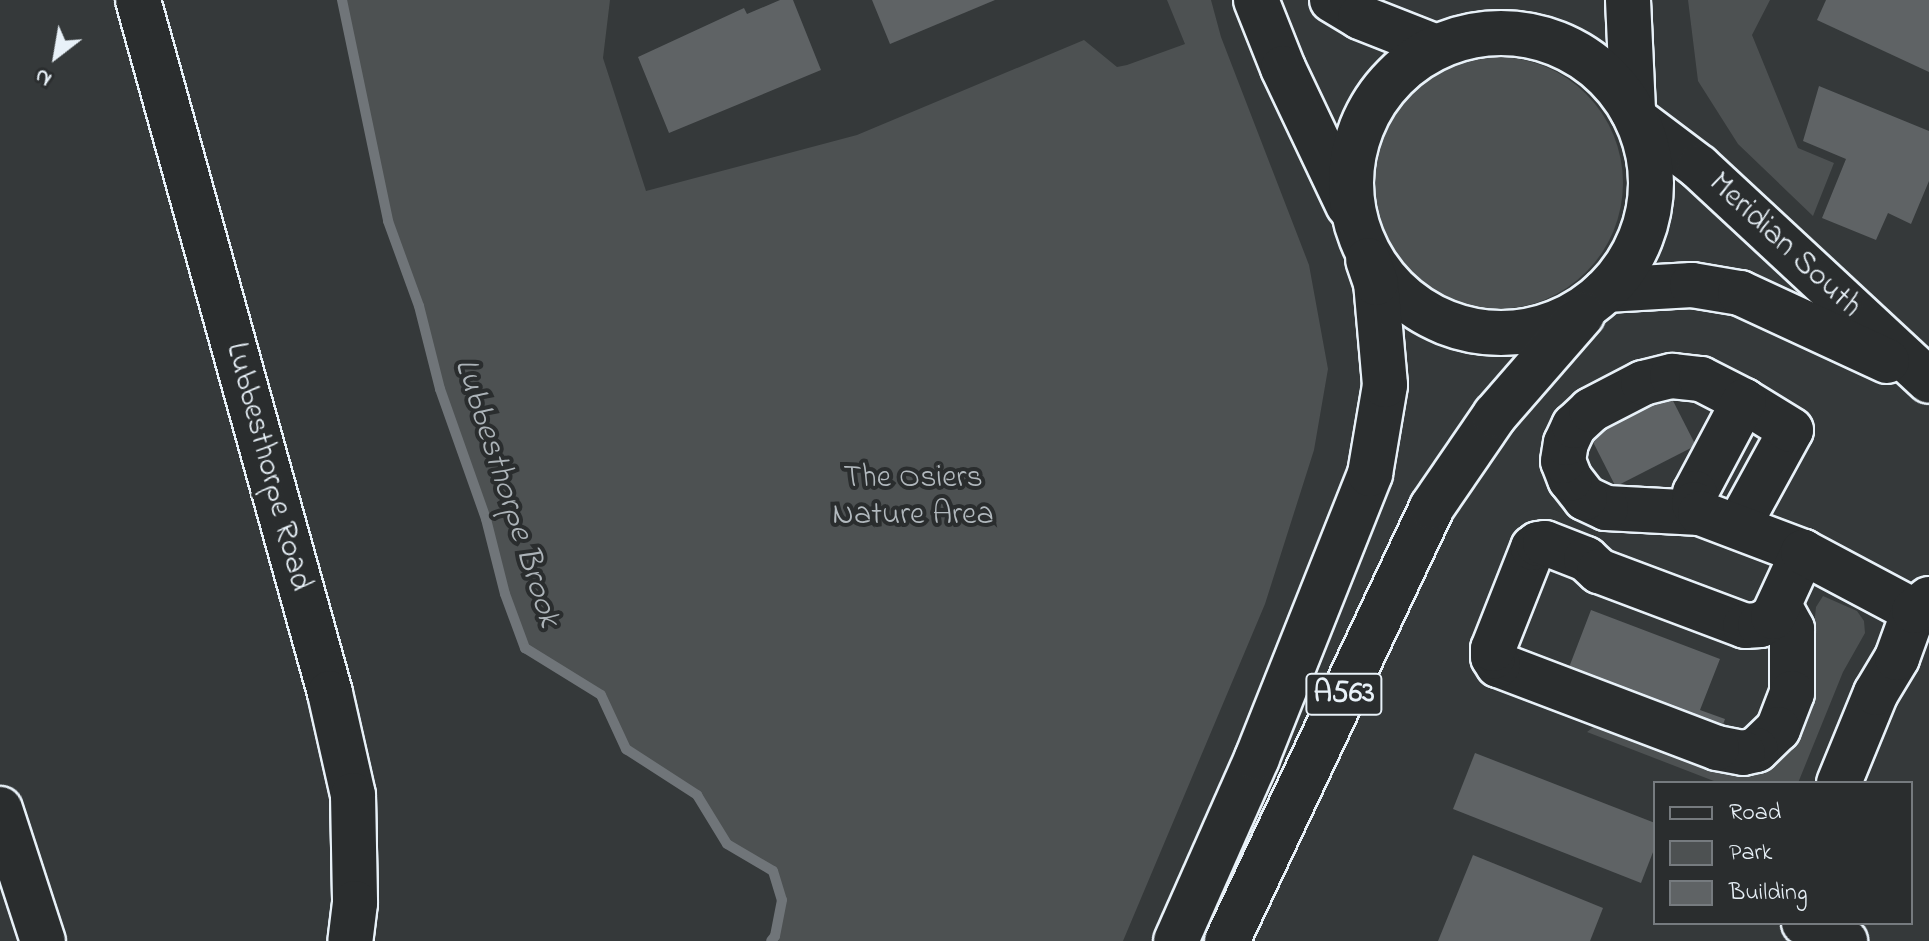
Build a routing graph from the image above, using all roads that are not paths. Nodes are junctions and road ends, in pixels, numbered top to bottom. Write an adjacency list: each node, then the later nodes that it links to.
1 (138, 0): 19 (main road, Lubbesthorpe Road)
2 (1256, 0): 8 (main road)
3 (1332, 0): 6 (main road)
4 (1479, 0): 6 (main road)
5 (1628, 0): 7 (main road)
6 (1441, 45): 7 (main road); 8 (main road)
7 (1635, 116): 9 (main road); 10 (main road, Meridian South)
8 (1357, 226): 9 (main road); 20 (main road, A563)
9 (1601, 294): 10 (main road, Meridian South); 21 (main road, A563)
10 (1927, 379)
11 (1744, 401): 12 (main road); 12 (main road); 12 (main road)
12 (1720, 519): 13 (main road)
13 (1803, 552): 14 (main road); 15 (main road)
14 (1922, 605): 16 (main road)
15 (1780, 607): 15 (main road)
16 (1840, 781)
17 (0, 809): 18 (main road)
18 (43, 941)
19 (350, 941)
20 (1176, 941)
21 (1227, 941)

